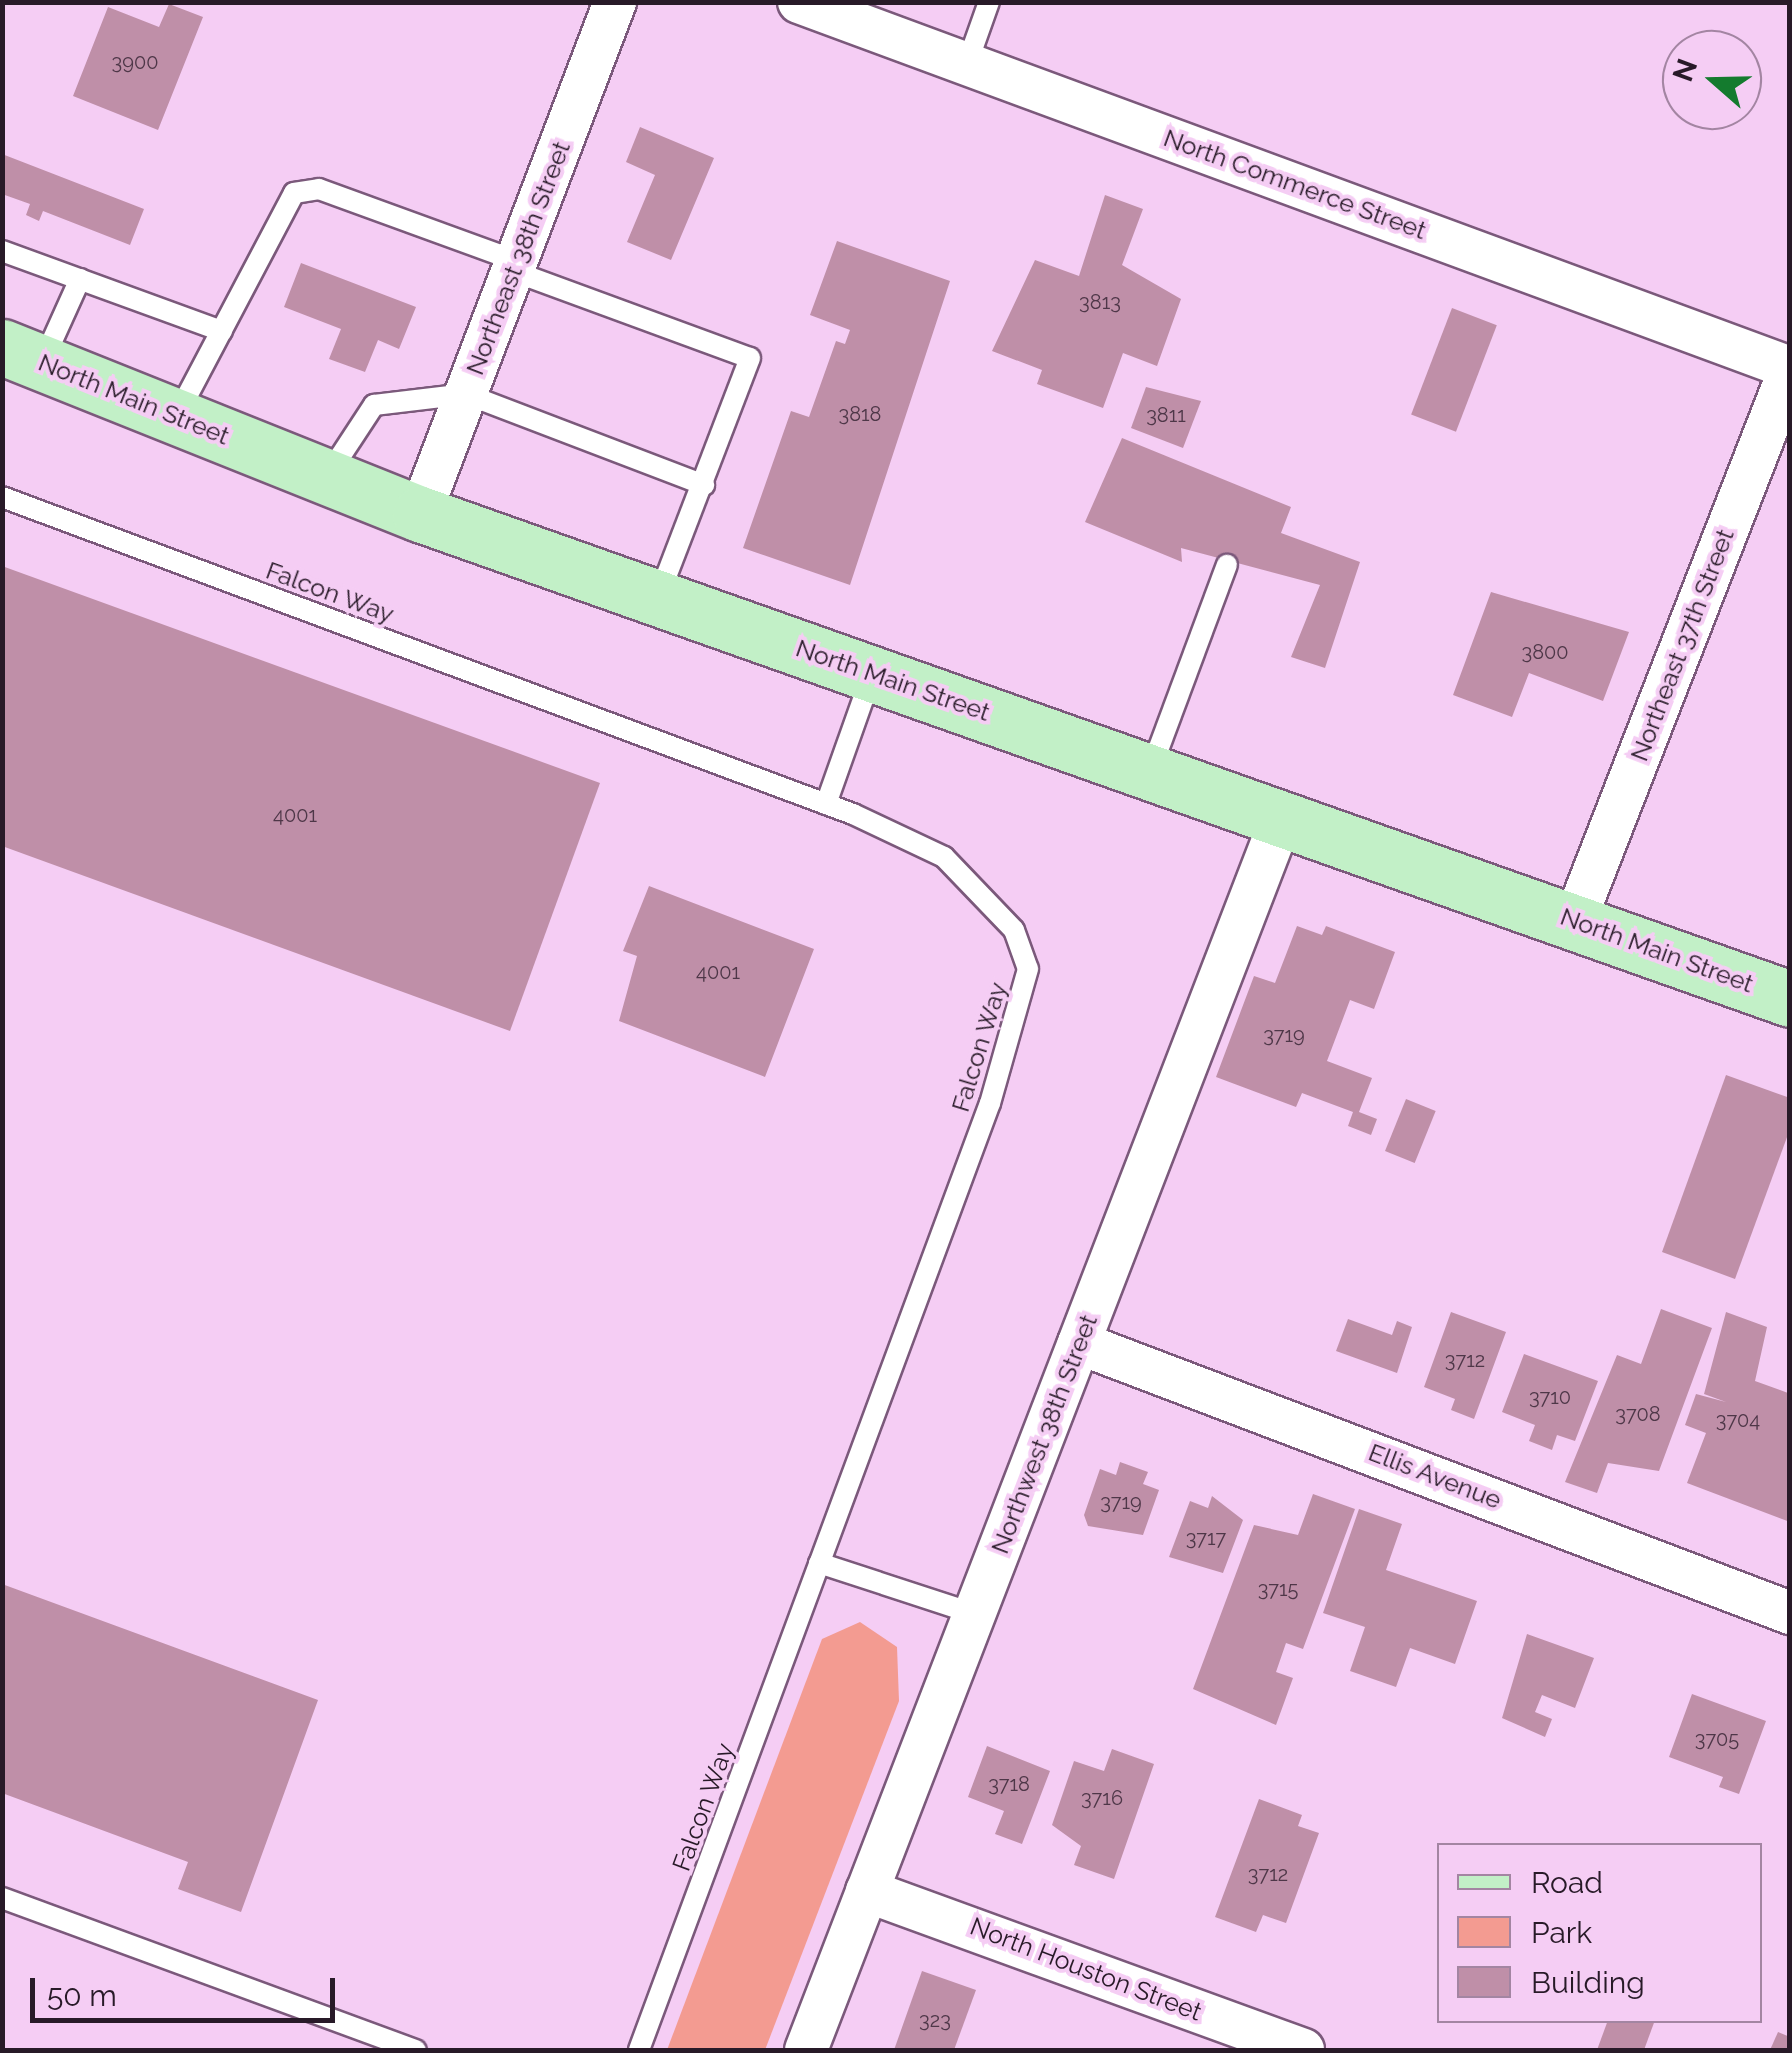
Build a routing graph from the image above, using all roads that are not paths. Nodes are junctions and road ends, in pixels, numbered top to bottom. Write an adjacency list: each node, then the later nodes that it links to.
1 (615, 2): 6 (street, Northeast 38th Street)
2 (798, 2): 4 (street, North Commerce Street)
3 (989, 2): 4 (lane)
4 (967, 64): 10 (street, North Commerce Street)
5 (2, 251): 7 (lane)
6 (515, 266): 8 (lane); 11 (street, Northeast 38th Street); 14 (lane)
7 (80, 279): 8 (lane); 9 (lane)
8 (222, 330): 12 (lane)
9 (22, 355): 12 (main road, North Main Street)
10 (1790, 369): 23 (street, Northeast 37th Street)
11 (466, 394): 13 (lane); 14 (lane); 16 (street, Northeast 38th Street)
12 (176, 416): 13 (main road, North Main Street)
13 (327, 476): 16 (main road, North Main Street)
14 (704, 485): 18 (lane)
15 (2, 497): 21 (lane, Falcon Way)
16 (420, 514): 18 (main road, North Main Street)
17 (1227, 565): 20 (lane)
18 (659, 597): 19 (main road, North Main Street)
19 (872, 672): 20 (main road, North Main Street); 21 (lane)
20 (1151, 771): 22 (main road, North Main Street)
21 (826, 804): 26 (lane, Falcon Way)
22 (1282, 817): 23 (main road, North Main Street); 25 (street, Northwest 38th Street)
23 (1576, 920): 24 (main road, North Main Street)
24 (1790, 999)
25 (1079, 1343): 27 (street, Ellis Avenue); 28 (street, Northwest 38th Street)
26 (819, 1563): 28 (lane); 32 (lane, Falcon Way)
27 (1790, 1613)
28 (975, 1614): 29 (street, Northwest 38th Street)
29 (868, 1892): 33 (street, Northwest 38th Street); 34 (street, North Houston Street)
30 (2, 1898): 31 (lane)
31 (416, 2050)
32 (639, 2050)
33 (806, 2050)
34 (1303, 2050)

